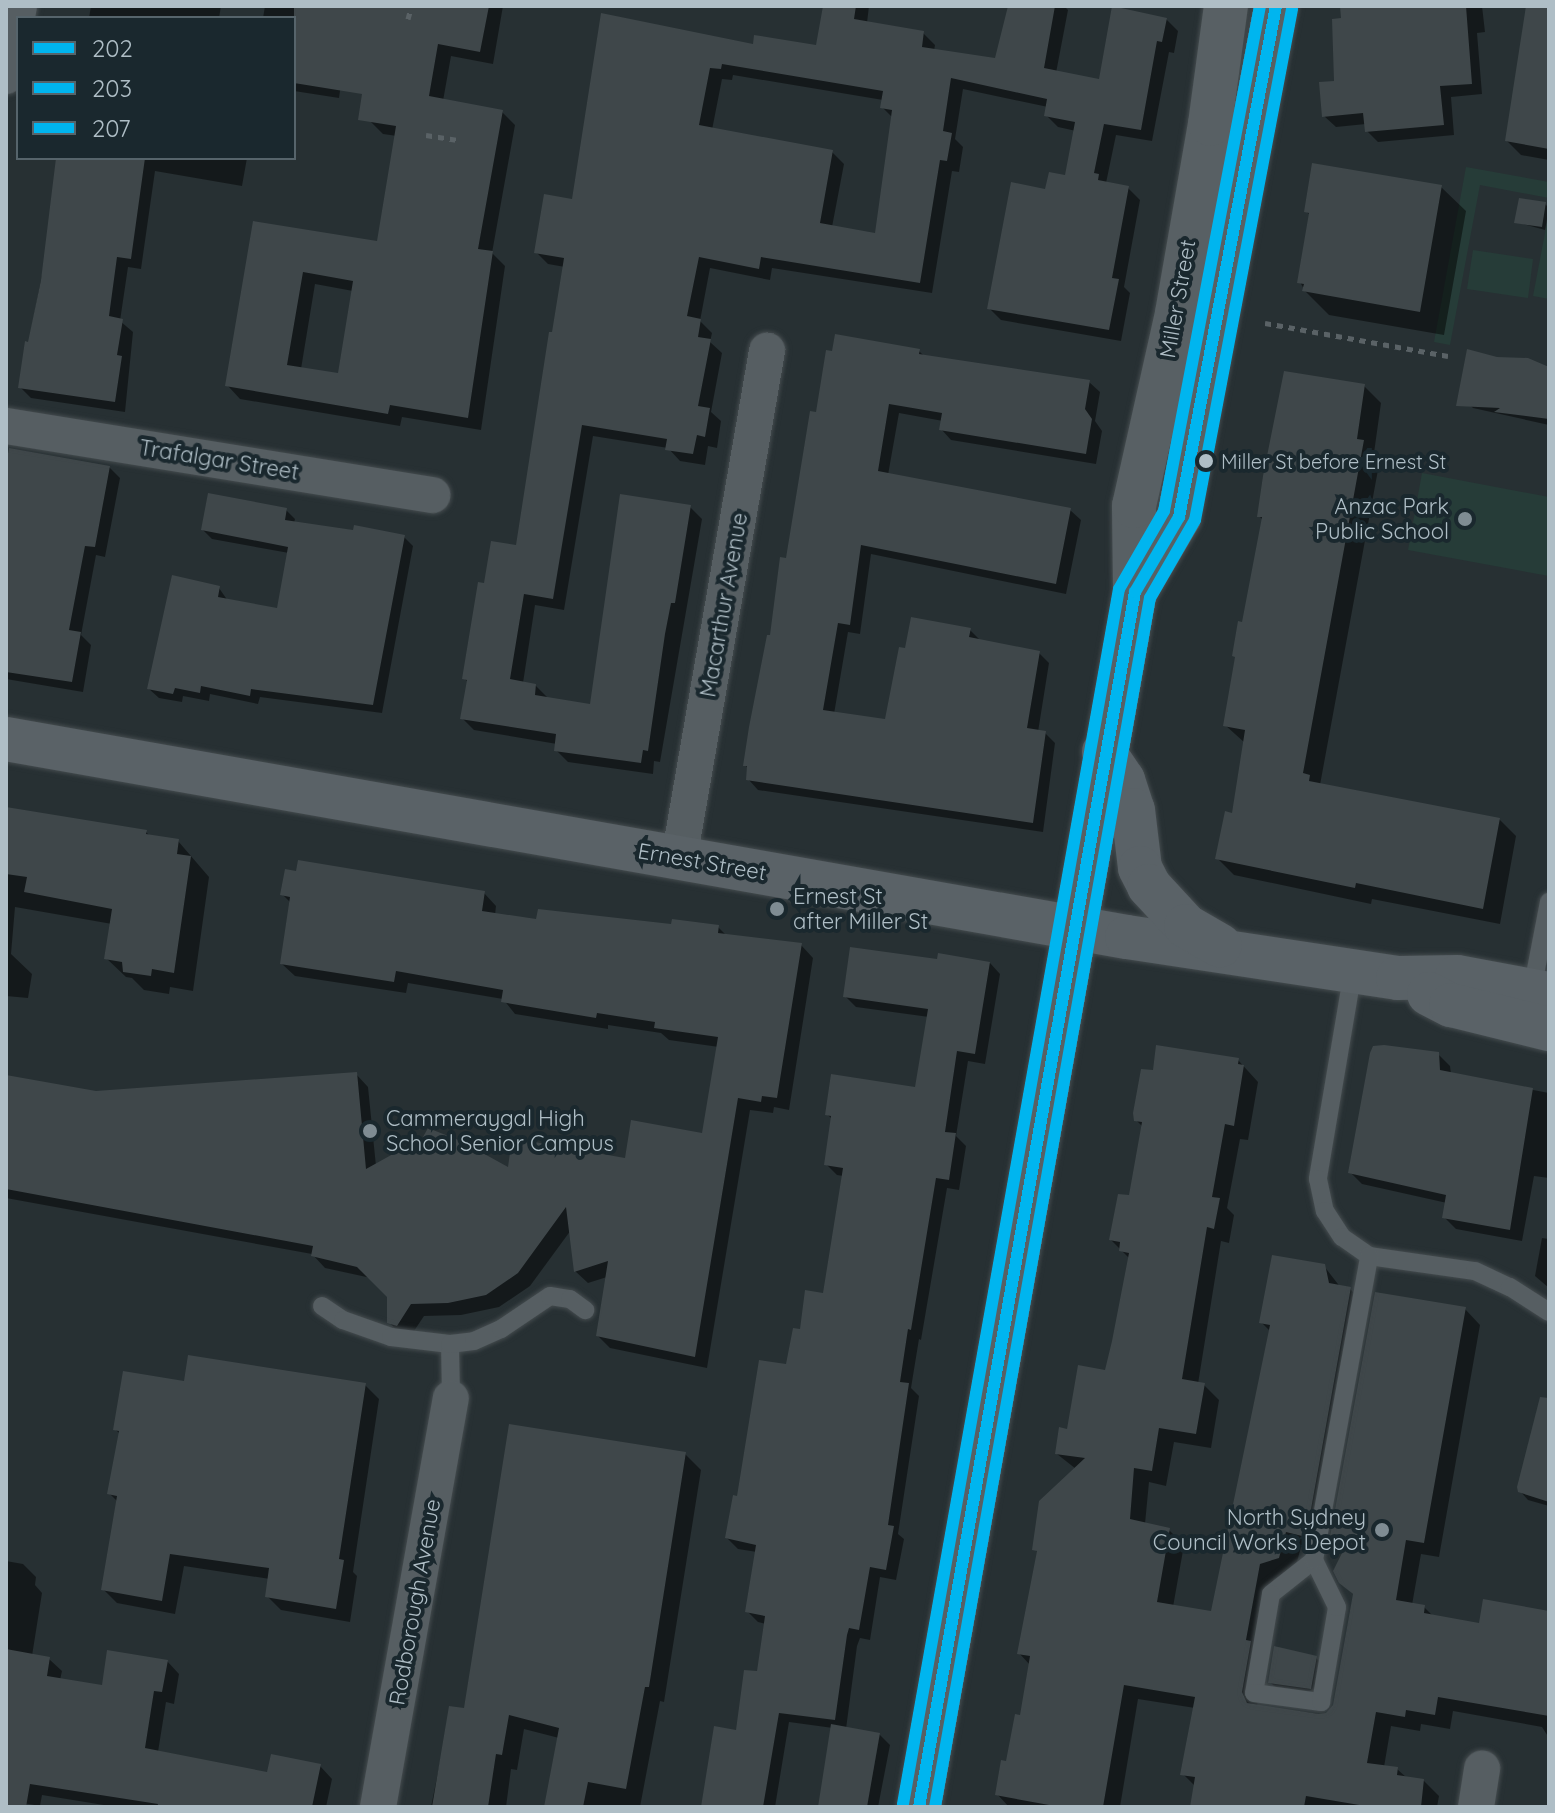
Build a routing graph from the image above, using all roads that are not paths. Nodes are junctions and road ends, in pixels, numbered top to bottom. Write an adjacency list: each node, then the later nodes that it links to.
1 (1226, 6): 8 (main road, Miller Street)
2 (1276, 6): 8 (main road, Miller Street)
3 (16, 22): 4 (street)
4 (6, 76)
5 (767, 351): 11 (street, Macarthur Avenue)
6 (6, 426): 7 (street, Trafalgar Street)
7 (432, 495)
8 (1135, 592): 10 (main road, Miller Street)
9 (6, 739): 11 (street, Ernest Street)
10 (1104, 752): 13 (main road, Miller Street); 14 (street)
11 (679, 859): 13 (street, Ernest Street)
12 (1549, 902): 16 (lane)
13 (1076, 927): 14 (street, Ernest Street); 26 (main road, Miller Street)
14 (1236, 953): 15 (street, Ernest Street)
15 (1353, 971): 16 (street, Ernest Street); 17 (lane)
16 (1539, 1010)
17 (1369, 1256): 20 (lane); 23 (lane)
18 (322, 1306): 21 (lane)
19 (585, 1310): 21 (lane)
20 (1549, 1312)
21 (450, 1344): 22 (lane)
22 (451, 1398): 25 (street, Rodborough Avenue)
23 (1314, 1560): 23 (lane)
24 (1482, 1768): 27 (street)
25 (378, 1807)
26 (919, 1807)
27 (1476, 1807)

